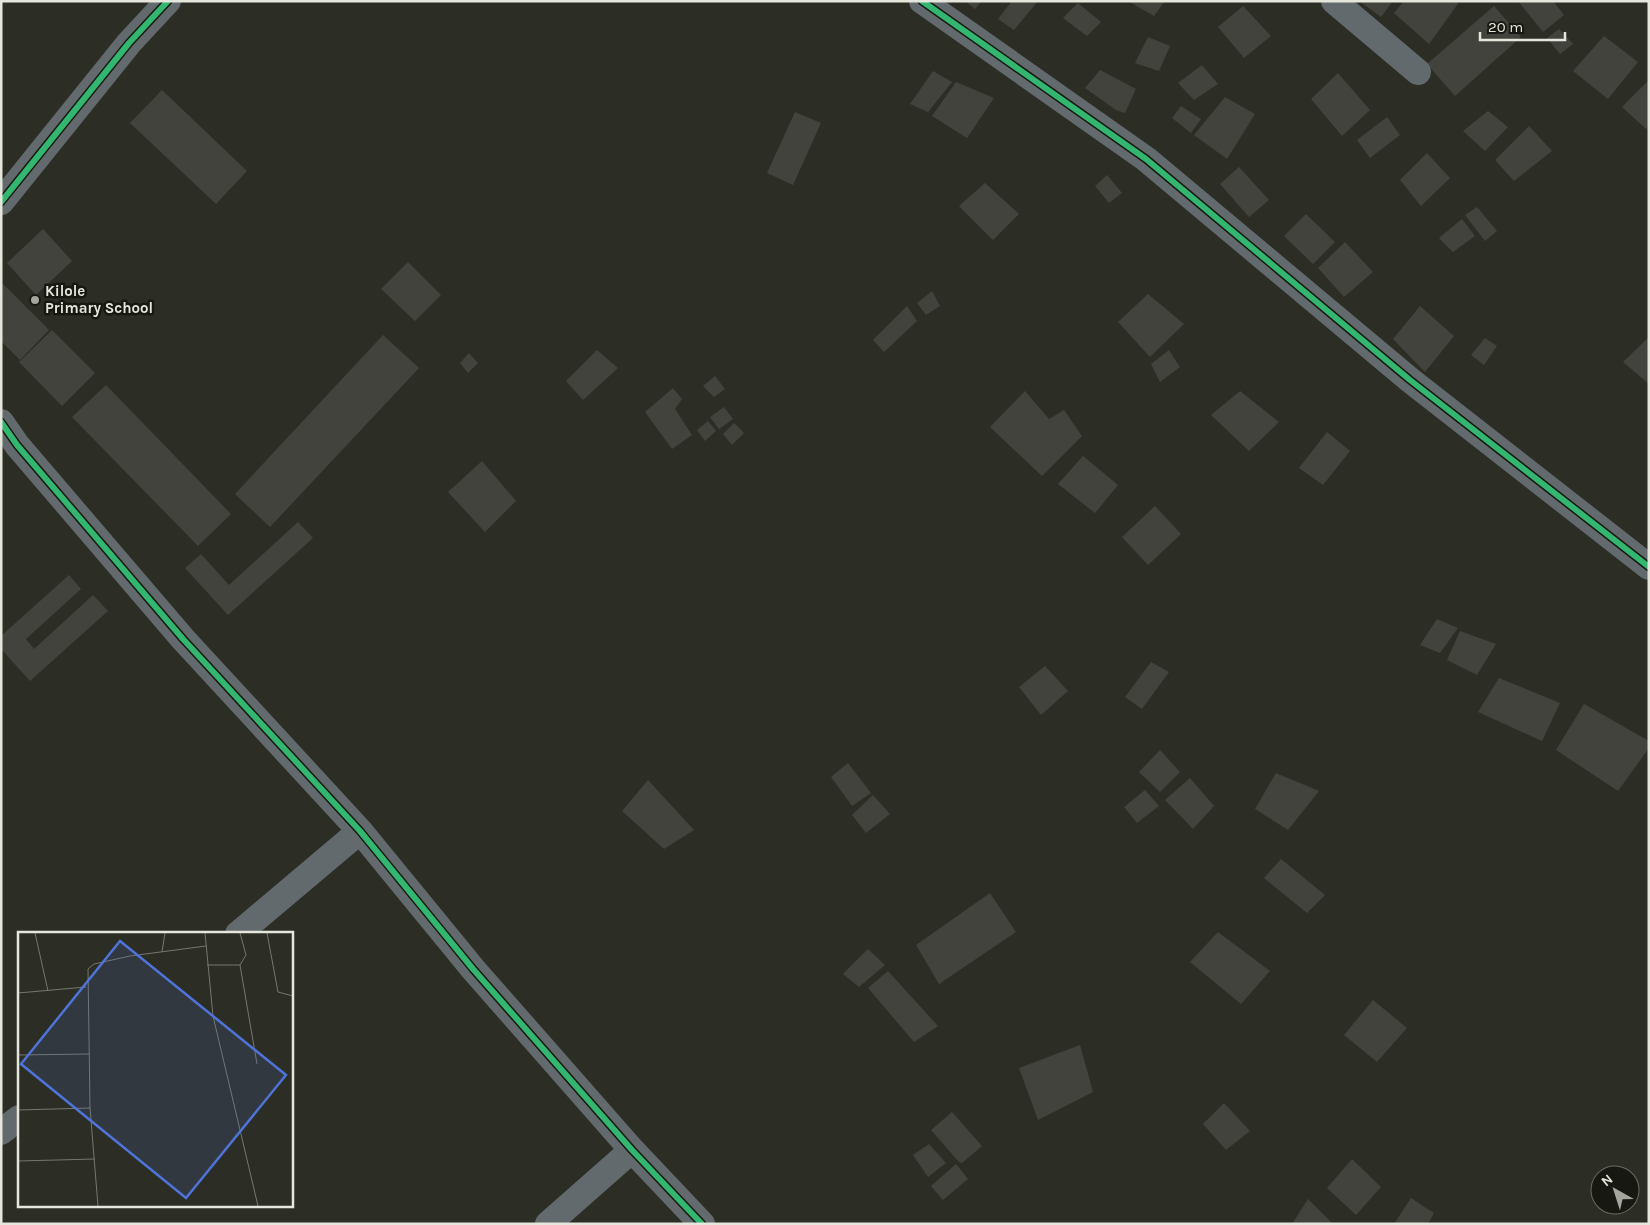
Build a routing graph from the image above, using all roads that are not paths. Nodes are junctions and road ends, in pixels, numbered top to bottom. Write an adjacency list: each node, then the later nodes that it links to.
1 (168, 1): 5 (street)
2 (922, 1): 8 (street)
3 (1334, 1): 4 (street)
4 (1418, 72)
5 (1, 202)
6 (1, 422): 7 (street)
7 (9, 452): 9 (street)
8 (1649, 567)
9 (360, 831): 10 (street); 13 (street)
10 (240, 932)
11 (18, 1119): 12 (street)
12 (1, 1132)
13 (632, 1150): 14 (street); 15 (street)
14 (548, 1224)
15 (702, 1224)

